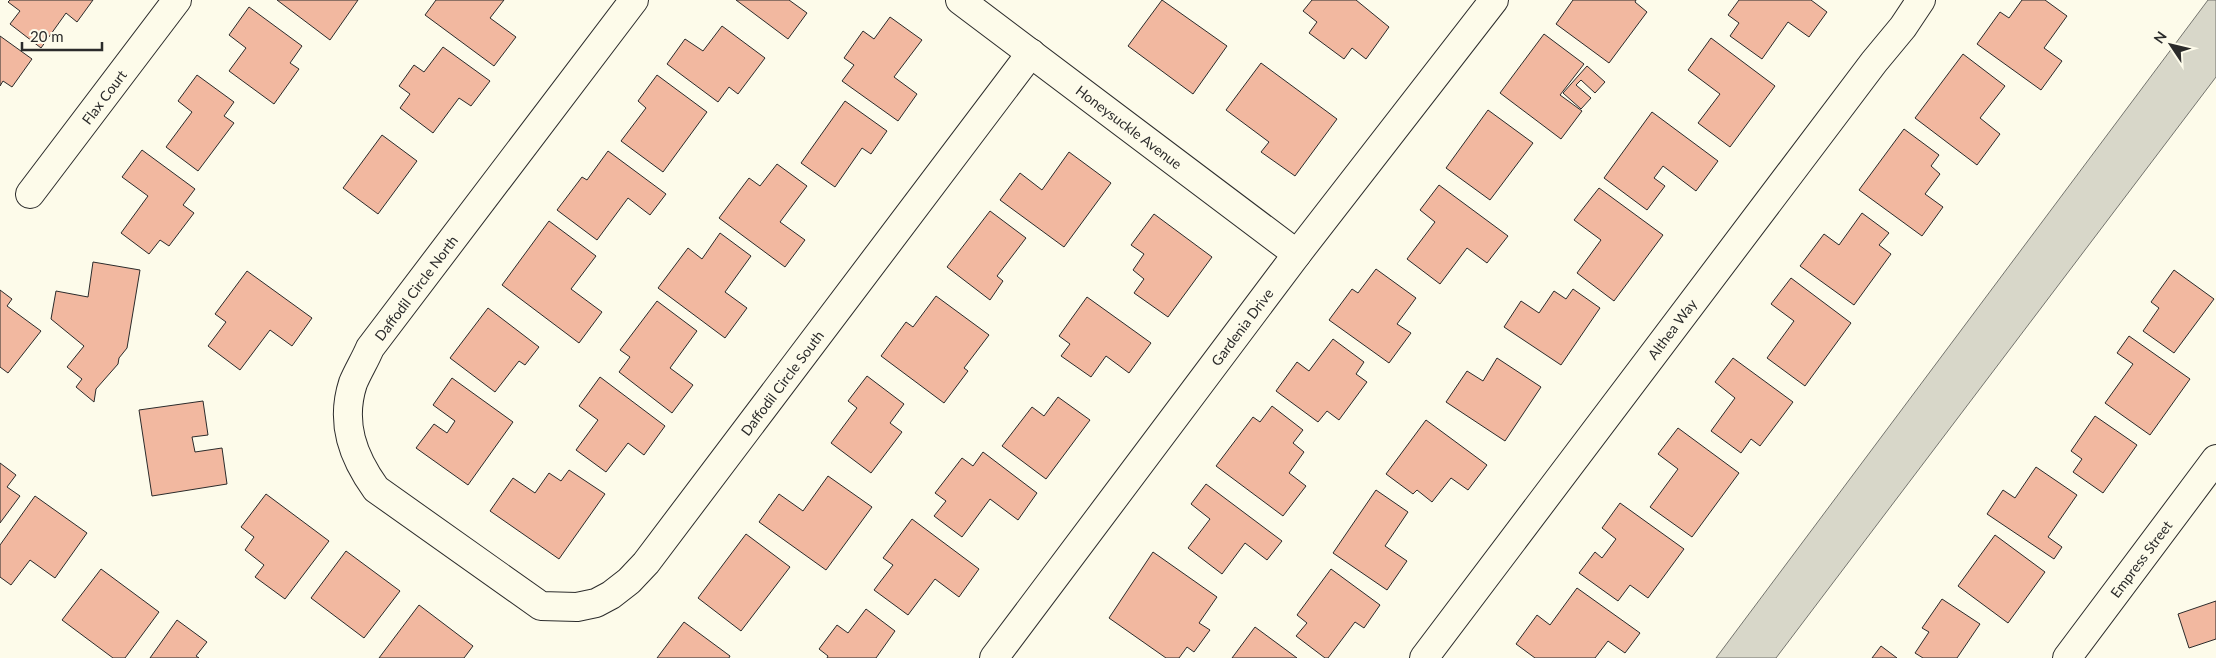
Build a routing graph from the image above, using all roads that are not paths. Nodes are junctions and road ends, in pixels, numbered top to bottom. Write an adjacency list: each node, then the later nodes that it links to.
1 (177, 0): 7 (street, Flax Court)
2 (634, 0): 11 (street, Daffodil Circle North)
3 (960, 0): 6 (street, Honeysuckle Avenue)
4 (1494, 0): 8 (street, Gardenia Drive)
5 (1921, 0): 13 (street, Althea Way)
6 (1031, 53): 8 (street, Honeysuckle Avenue); 11 (street, Daffodil Circle South)
7 (30, 194)
8 (1297, 254): 12 (street, Gardenia Drive)
9 (2216, 459): 10 (street, Empress Street)
10 (2207, 489): 14 (street, Empress Street)
11 (484, 568)
12 (994, 658)
13 (1424, 658)
14 (2067, 658)

